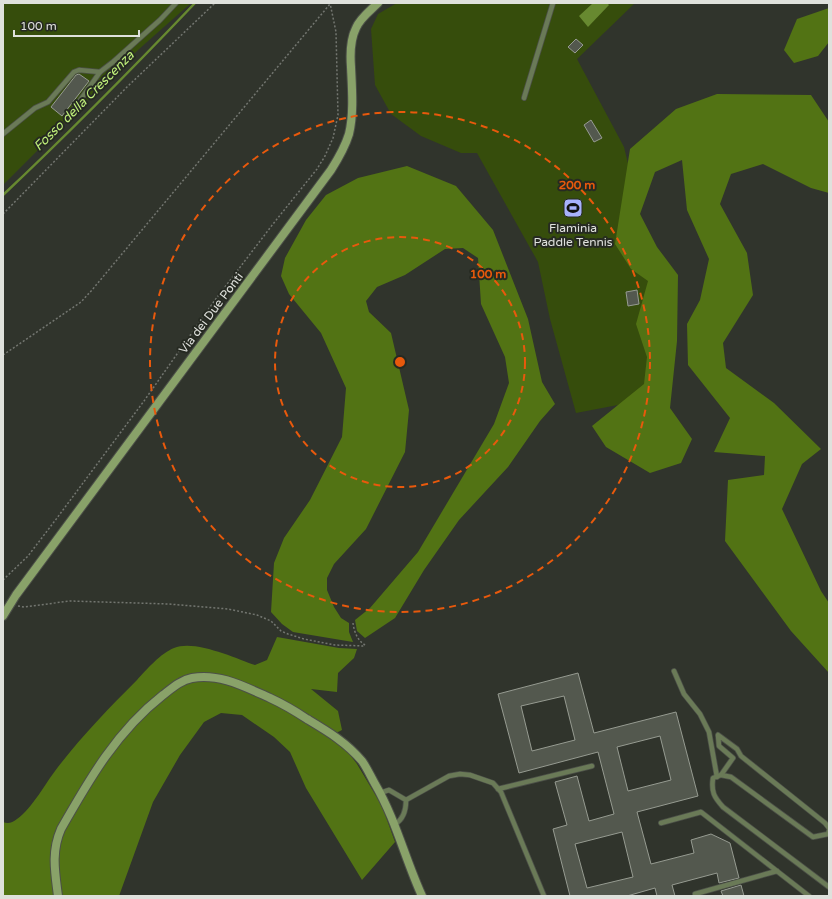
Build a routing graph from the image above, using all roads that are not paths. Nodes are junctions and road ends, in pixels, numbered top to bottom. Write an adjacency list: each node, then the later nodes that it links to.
1 (176, 3): 4 (lane)
2 (378, 3): 8 (street, Via dei Due Ponti)
3 (553, 3): 5 (lane)
4 (100, 72): 6 (lane); 7 (lane)
5 (524, 98)
6 (74, 109)
7 (3, 134)
8 (3, 616)
9 (674, 671): 13 (lane)
10 (741, 756): 11 (lane); 11 (lane); 19 (lane)
11 (734, 758): 13 (lane)
12 (592, 766): 14 (lane)
13 (719, 776): 20 (lane); 22 (lane)
14 (498, 789): 16 (lane); 26 (lane)
15 (380, 793): 16 (lane); 18 (street); 24 (street)
16 (406, 800): 18 (lane)
17 (661, 823): 21 (lane)
18 (395, 824): 25 (street)
19 (829, 828)
20 (829, 831)
21 (777, 871): 23 (lane); 27 (lane)
22 (829, 888)
23 (695, 894)
24 (58, 896)
25 (422, 896)
26 (544, 896)
27 (810, 896)

